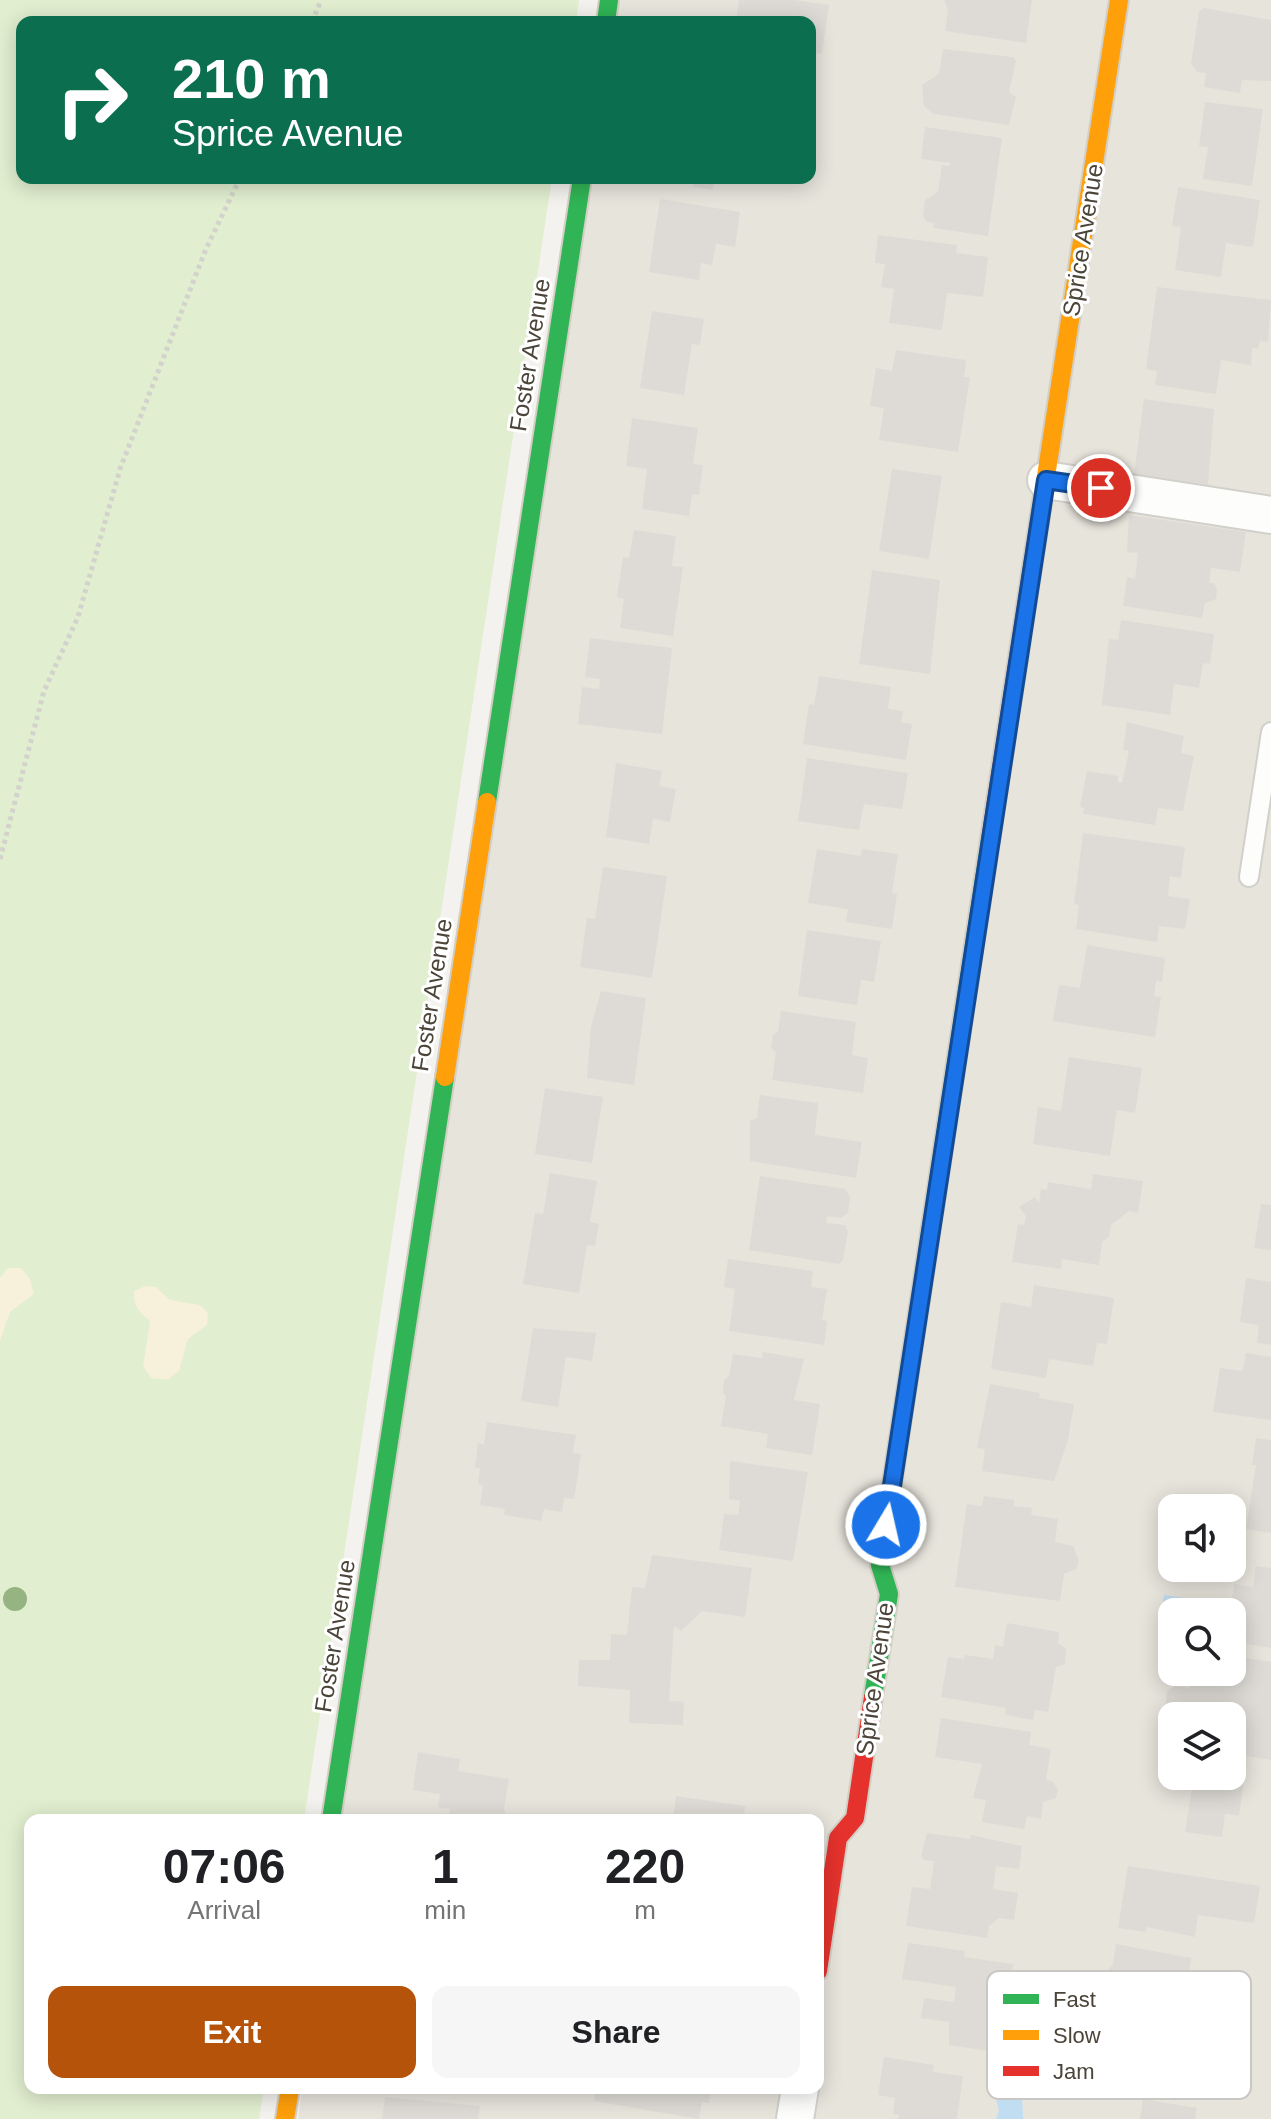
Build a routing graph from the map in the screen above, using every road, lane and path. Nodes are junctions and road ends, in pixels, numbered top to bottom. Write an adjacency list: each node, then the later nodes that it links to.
1 (1119, 0): 4 (street, Sprice Avenue)
2 (237, 184): 7 (path)
3 (581, 184): 9 (street, Foster Avenue)
4 (1046, 480): 5 (street); 10 (street, Sprice Avenue)
5 (1271, 515)
6 (1271, 732): 8 (lane)
7 (0, 859)
8 (1249, 877)
9 (332, 1814)
10 (824, 1931)
11 (289, 2094): 13 (street)
12 (799, 2094): 14 (street)
13 (285, 2119)
14 (795, 2119)

